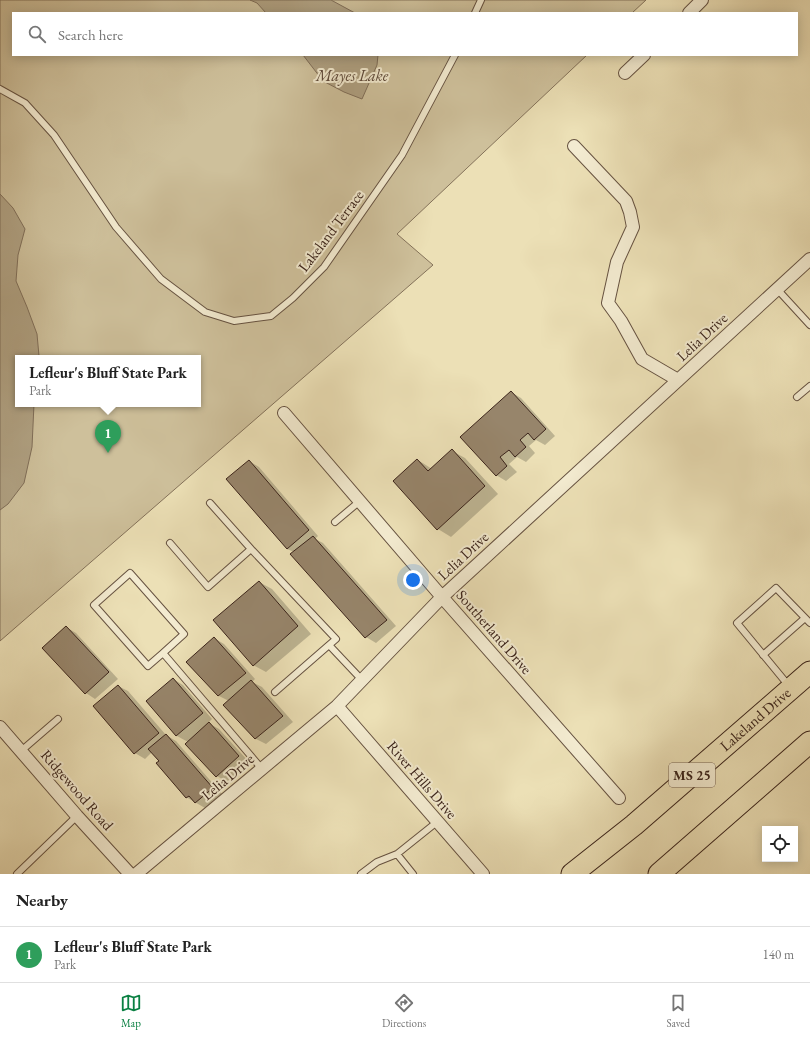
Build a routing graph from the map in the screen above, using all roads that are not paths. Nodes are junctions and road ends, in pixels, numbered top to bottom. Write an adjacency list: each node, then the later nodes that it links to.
1 (481, 0): 3 (lane)
2 (702, 0): 4 (street)
3 (475, 12)
4 (690, 12)
5 (454, 56): 8 (lane, Lakeland Terrace)
6 (643, 56): 7 (street)
7 (625, 73)
8 (0, 89)
9 (574, 146): 13 (street)
10 (810, 259): 11 (street, Lelia Drive)
11 (777, 289): 12 (lane); 13 (street, Lelia Drive)
12 (810, 325)
13 (678, 380): 22 (street, Lelia Drive)
14 (810, 386): 15 (lane)
15 (798, 397)
16 (284, 413): 17 (street, Southerland Drive)
17 (360, 501): 19 (lane); 22 (street, Southerland Drive)
18 (210, 503): 21 (lane)
19 (335, 522)
20 (170, 543): 21 (lane)
21 (251, 549): 25 (lane)
22 (442, 597): 29 (street, Lelia Drive); 38 (street, Southerland Drive)
23 (805, 618): 24 (lane); 27 (lane); 27 (lane)
24 (810, 623)
25 (329, 645): 29 (lane); 31 (lane)
26 (163, 653): 26 (lane); 37 (lane)
27 (763, 655): 30 (lane)
28 (810, 672): 30 (highway, Lakeland Drive / MS 25)
29 (362, 680): 32 (street, Lelia Drive)
30 (792, 689): 48 (highway, Lakeland Drive / MS 25)
31 (275, 692)
32 (336, 706): 37 (street, Lelia Drive); 40 (street, River Hills Drive)
33 (58, 719): 36 (lane)
34 (0, 727): 36 (street, Ridgewood Road)
35 (810, 742): 49 (highway)
36 (21, 751): 39 (street, Ridgewood Road)
37 (262, 769): 44 (street, Lelia Drive)
38 (619, 798)
39 (77, 816): 42 (lane); 43 (street, Ridgewood Road)
40 (437, 822): 41 (lane); 47 (street, River Hills Drive)
41 (398, 854): 45 (lane); 46 (lane)
42 (17, 874)
43 (130, 874)
44 (136, 874)
45 (361, 874)
46 (413, 874)
47 (483, 874)
48 (572, 874)
49 (659, 874)

